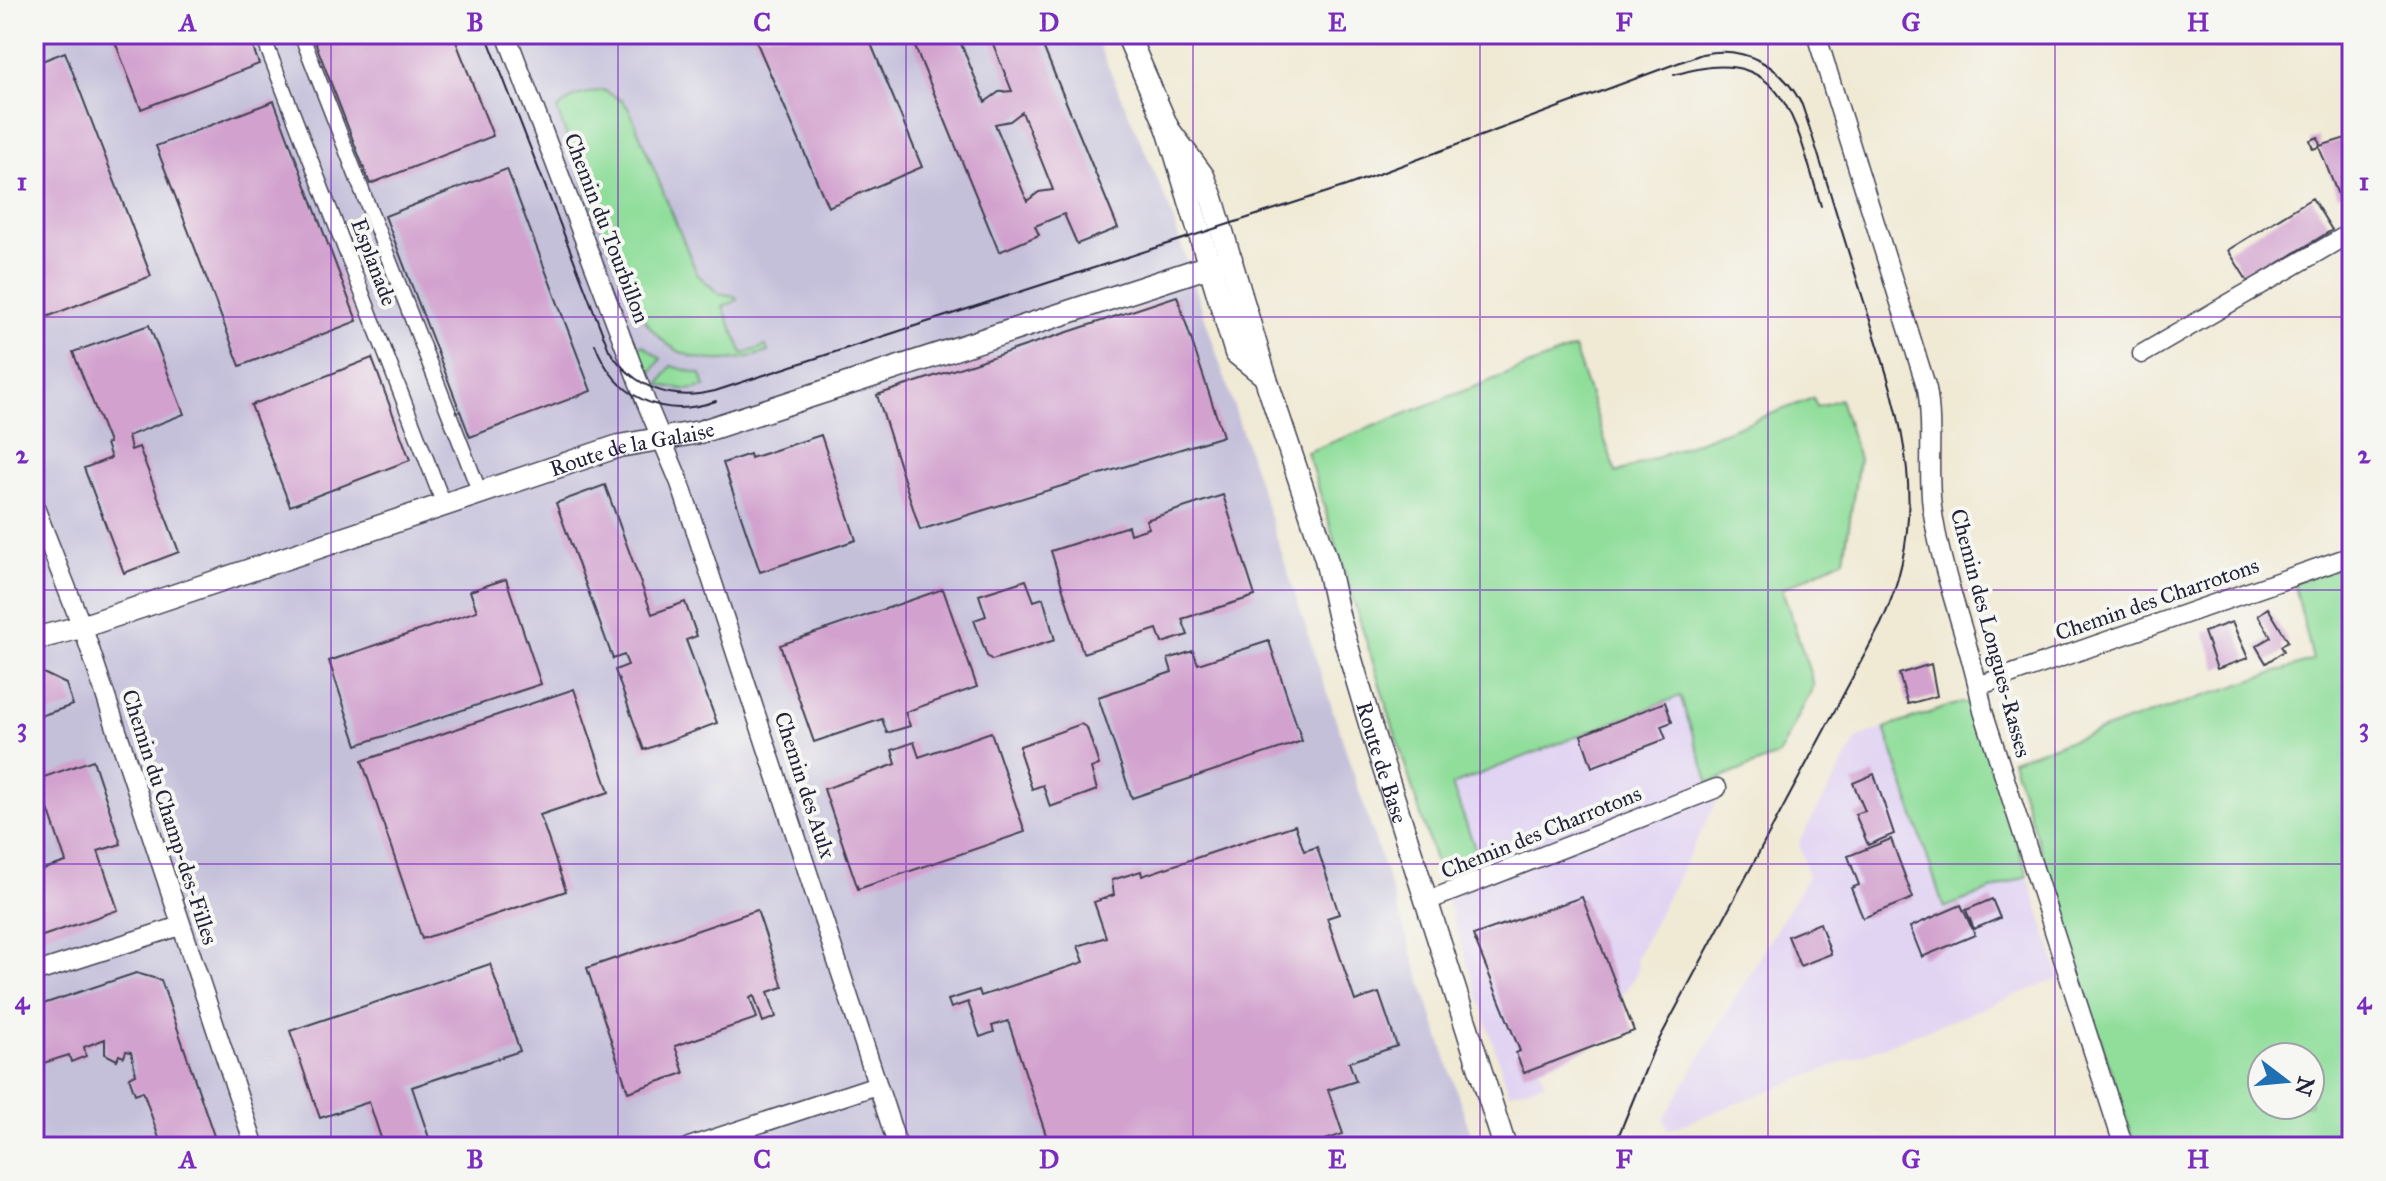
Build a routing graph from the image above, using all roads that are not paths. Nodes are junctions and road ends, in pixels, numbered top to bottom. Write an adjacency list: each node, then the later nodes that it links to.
1 (262, 34): 15 (street, Esplanade)
2 (301, 34): 13 (street, Esplanade)
3 (506, 34): 12 (street, Chemin du Tourbillon)
4 (1127, 34): 6 (street, Route de Base)
5 (1816, 34): 19 (street, Chemin des Longues-Rasses)
6 (1168, 129): 8 (street, Route de Base); 9 (street, Route de Base)
7 (2352, 232): 10 (street)
8 (1231, 259): 9 (street, Route de la Galaise); 11 (street, Route de Base)
9 (1208, 266): 11 (street, Route de Base); 12 (street, Route de la Galaise)
10 (2142, 354)
11 (1265, 376): 21 (street, Route de Base)
12 (662, 440): 13 (street, Route de la Galaise); 24 (street, Chemin des Aulx)
13 (480, 493): 15 (street, Route de la Galaise)
14 (34, 505): 17 (street, Chemin du Champ-des-Filles)
15 (444, 505): 17 (street, Route de la Galaise)
16 (2352, 556): 19 (street, Chemin des Charrotons)
17 (81, 627): 18 (street, Route de la Galaise); 22 (street, Chemin du Champ-des-Filles)
18 (34, 639)
19 (1978, 686): 29 (street, Chemin des Longues-Rasses)
20 (1717, 788): 21 (street, Chemin des Charrotons)
21 (1427, 901): 28 (street, Route de Base)
22 (180, 926): 23 (street); 25 (street, Chemin du Champ-des-Filles)
23 (34, 973)
24 (877, 1085): 26 (street); 27 (street, Chemin des Aulx)
25 (255, 1147)
26 (689, 1147)
27 (898, 1147)
28 (1505, 1147)
29 (2124, 1147)

